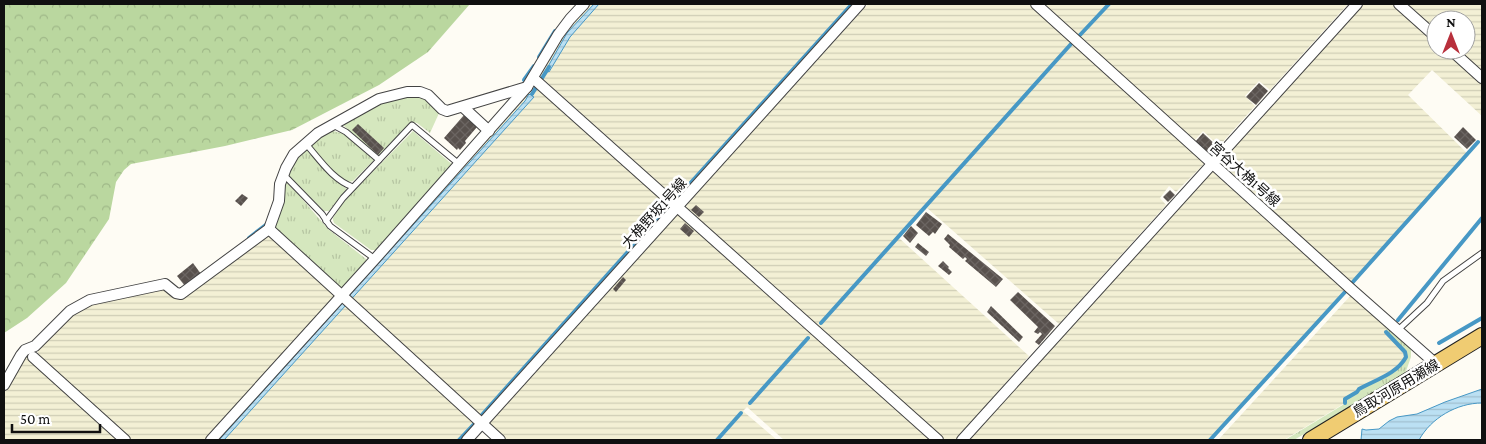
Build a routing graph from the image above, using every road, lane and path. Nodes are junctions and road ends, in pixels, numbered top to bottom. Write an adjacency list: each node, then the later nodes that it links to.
1 (584, 4): 8 (street)
2 (860, 4): 20 (street, 大桷野坂1号線)
3 (1036, 4): 16 (street, 宮谷大桷1号線)
4 (1357, 4): 16 (street)
5 (1399, 4): 6 (street)
6 (1426, 28)
7 (1462, 60): 9 (street)
8 (533, 78): 10 (street); 20 (street)
9 (1482, 78)
10 (526, 87): 11 (street); 13 (street)
11 (463, 107): 12 (street); 13 (street)
12 (333, 125): 14 (street); 15 (lane)
13 (489, 131): 17 (street)
14 (306, 144): 18 (street); 19 (lane)
15 (379, 160): 17 (lane); 19 (lane)
16 (1213, 162): 26 (street, 宮谷大桷1号線); 37 (street)
17 (459, 164): 24 (street)
18 (284, 174): 21 (lane); 22 (street)
19 (353, 187): 21 (lane)
20 (678, 207): 31 (street, 大桷野坂1号線); 36 (street)
21 (326, 221): 24 (lane)
22 (269, 229): 25 (street); 30 (street)
23 (1482, 253): 26 (lane)
24 (375, 259): 25 (street)
25 (342, 295): 31 (street); 33 (street)
26 (1398, 330): 29 (street, 宮谷大桷1号線)
27 (1482, 336): 29 (main road, 鳥取河原用瀬線)
28 (33, 357): 32 (street)
29 (1436, 364): 38 (main road, 鳥取河原用瀬線)
30 (4, 385)
31 (482, 424): 34 (street, 大桷野坂1号線); 35 (street)
32 (125, 440)
33 (212, 440)
34 (467, 440)
35 (500, 440)
36 (938, 440)
37 (962, 440)
38 (1311, 440)

